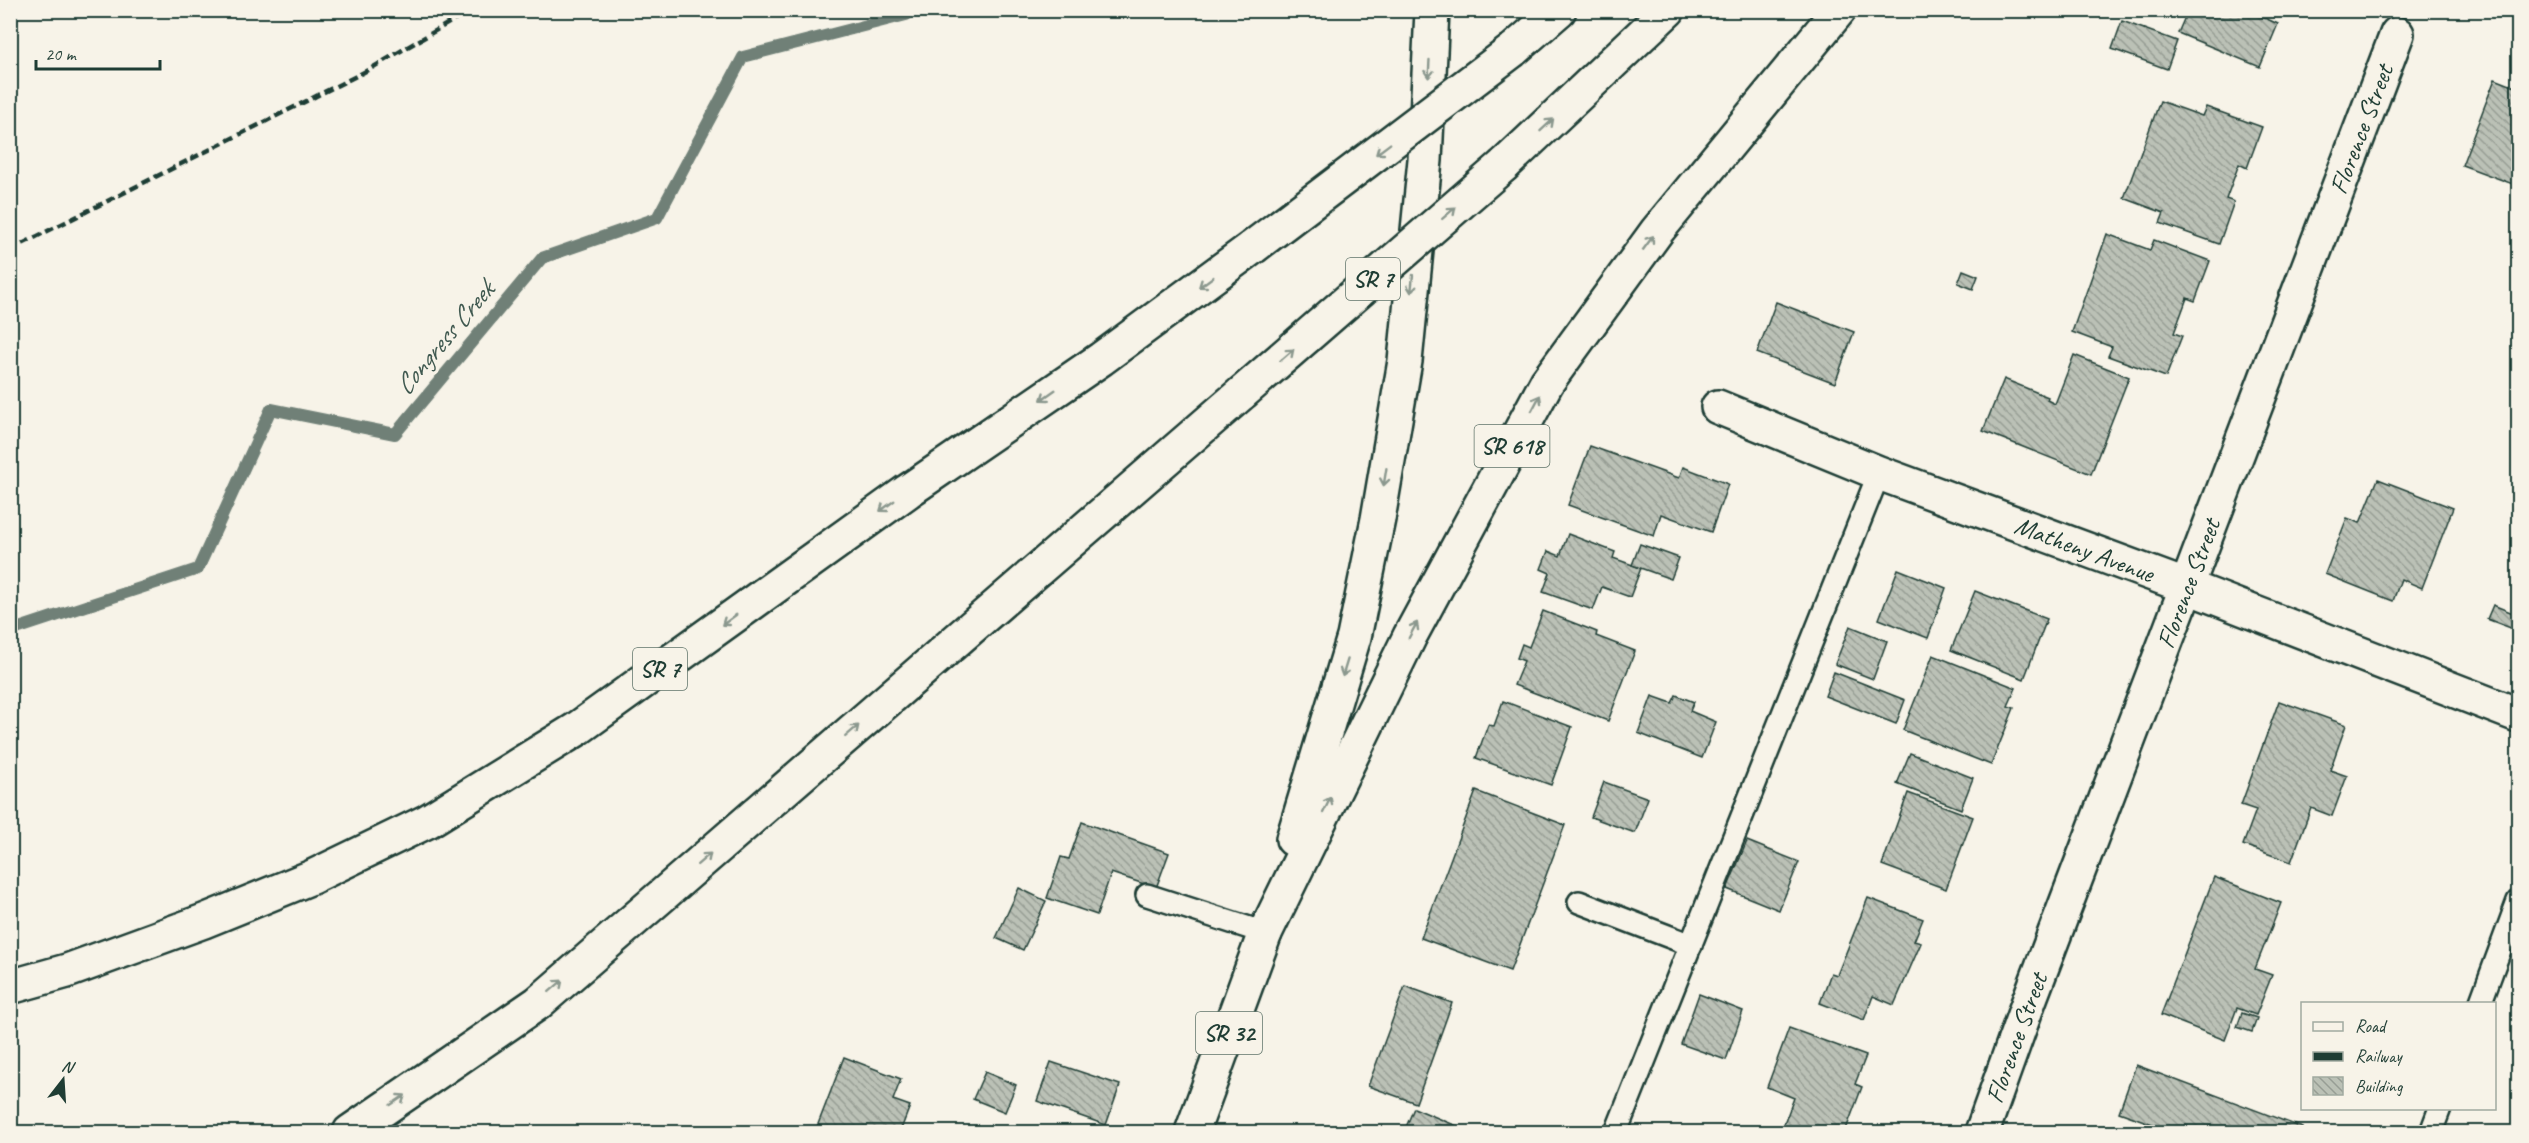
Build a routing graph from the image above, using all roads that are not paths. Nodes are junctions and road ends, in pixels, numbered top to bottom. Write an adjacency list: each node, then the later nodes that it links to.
1 (1432, 10): 13 (main road, one-way to 13)
2 (1560, 10): 15 (main road, SR 7, one-way to 15, bridge)
3 (1668, 10): 18 (main road, SR 7, one-way to 3, bridge)
4 (1839, 10): 13 (main road, SR 618, one-way to 4)
5 (2397, 34): 8 (main road, Florence Street)
6 (1718, 407): 7 (main road, Matheny Avenue)
7 (1879, 473): 8 (main road, Matheny Avenue); 14 (lane)
8 (2188, 587): 9 (main road, Matheny Avenue); 21 (main road, Florence Street)
9 (2518, 715)
10 (1147, 895): 13 (lane)
11 (2518, 901): 16 (lane)
12 (1579, 902): 14 (lane)
13 (1265, 933): 19 (main road, SR 32)
14 (1691, 945): 20 (lane)
15 (10, 987)
16 (2481, 1002)
17 (2439, 1110): 22 (lane)
18 (350, 1132)
19 (1192, 1132)
20 (1616, 1132)
21 (1982, 1132)
22 (2431, 1132)

